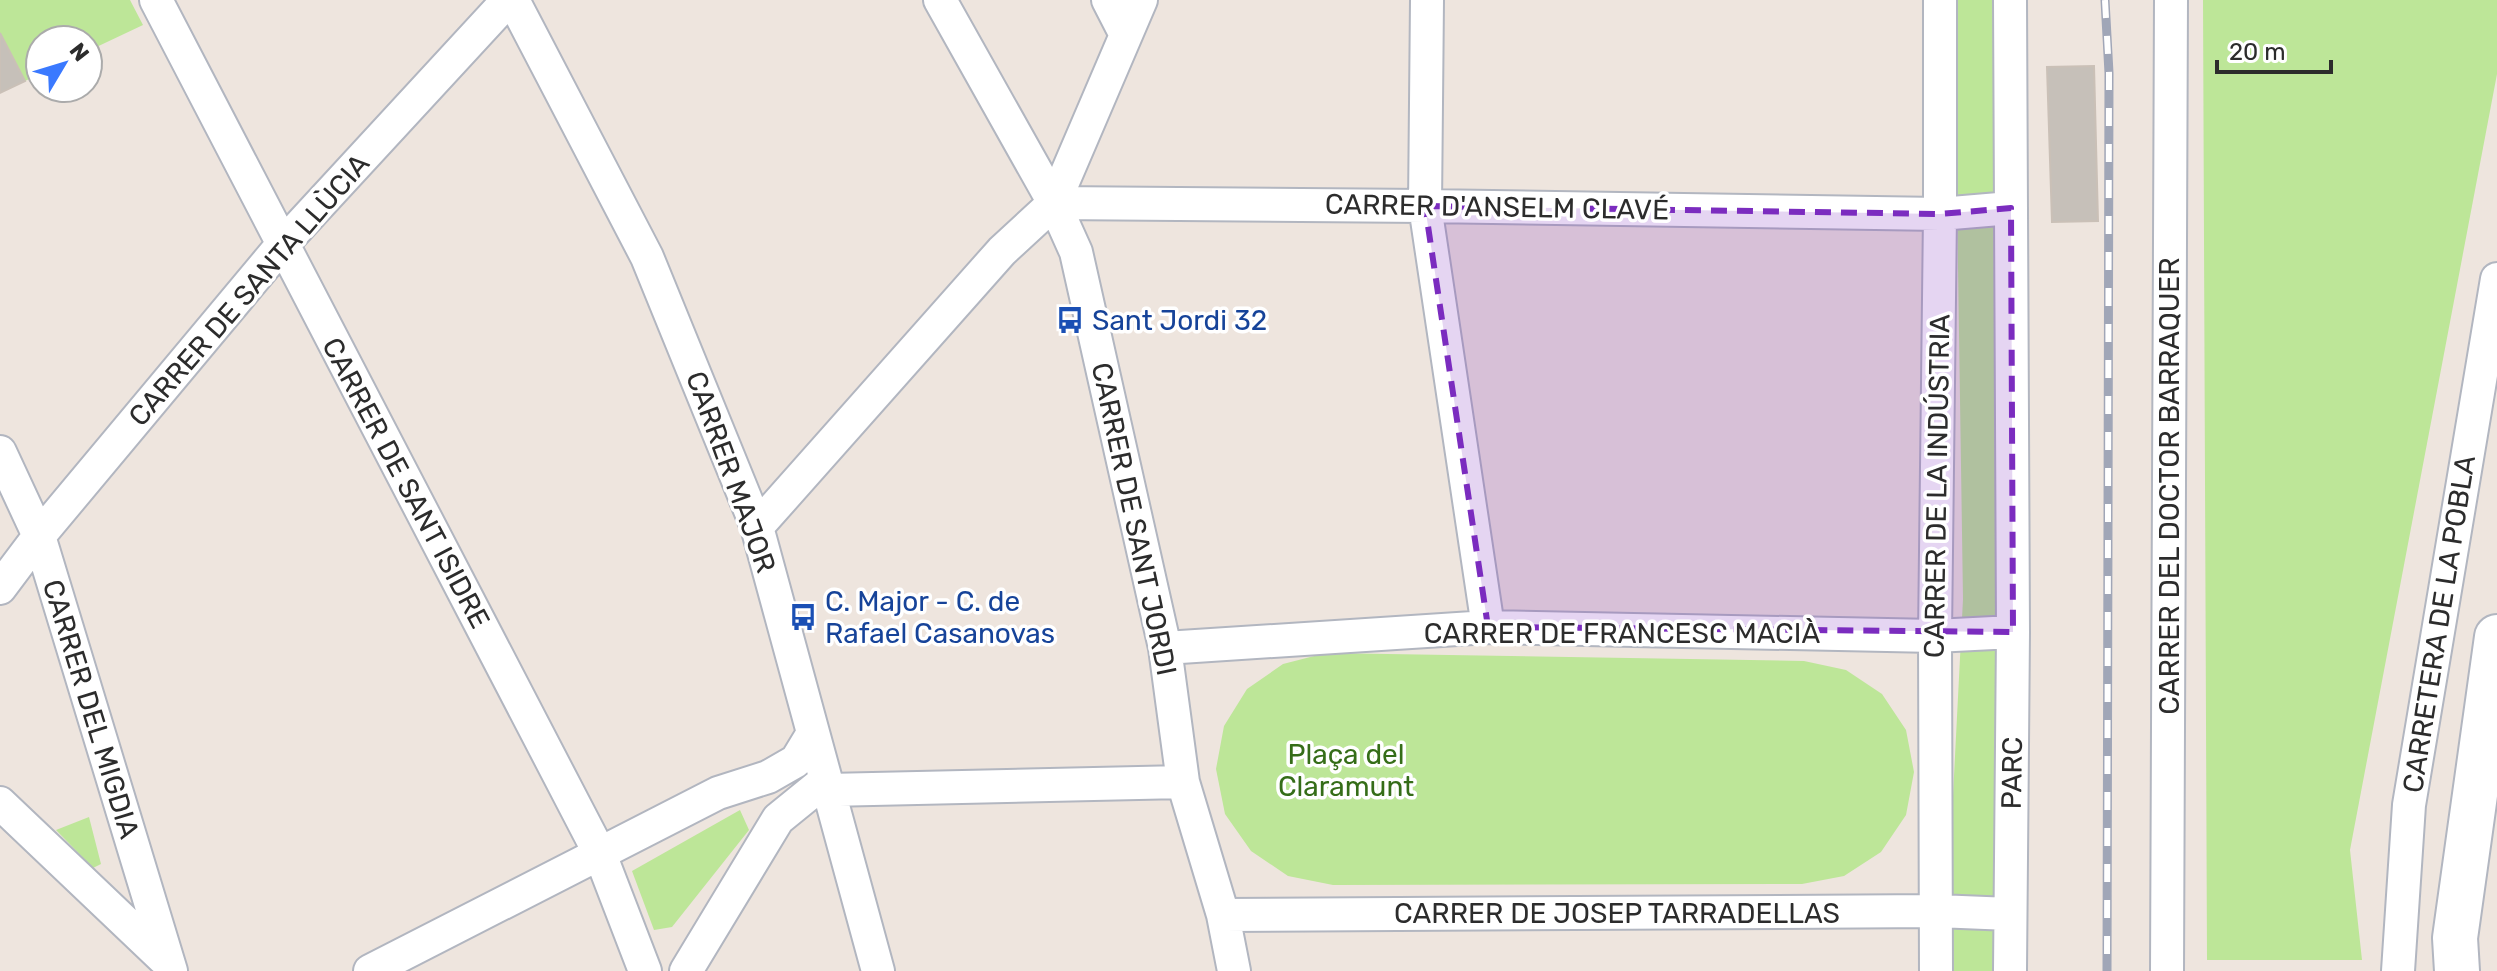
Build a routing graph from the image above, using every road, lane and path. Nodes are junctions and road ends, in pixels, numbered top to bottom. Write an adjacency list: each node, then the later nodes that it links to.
1 (156, 0): 15 (street, CARRER DE SANT ISIDRE)
2 (511, 0): 15 (street, CARRER DE SANTA LLÙCIA); 19 (street, CARRER MAJOR)
3 (940, 0): 11 (street, CARRER DE SANT JORDI)
4 (1108, 0): 10 (street)
5 (1141, 0): 10 (street)
6 (1427, 0): 12 (street)
7 (1940, 0): 14 (street, CARRER DE LA INDÚSTRIA)
8 (2010, 0): 13 (street)
9 (2171, 0): 45 (street, CARRER DEL DOCTOR BARRAQUER)
10 (1126, 35): 11 (street)
11 (1054, 203): 12 (street, CARRER D'ANSELM CLAVÉ); 19 (street); 26 (street, CARRER DE SANT JORDI)
12 (1425, 206): 14 (street, CARRER D'ANSELM CLAVÉ); 22 (street)
13 (2011, 208): 14 (street, CARRER D'ANSELM CLAVÉ); 23 (street)
14 (1940, 214): 24 (street, CARRER DE LA INDÚSTRIA)
15 (282, 245): 20 (street, CARRER DE SANTA LLÙCIA); 33 (street, CARRER DE SANT ISIDRE)
16 (2497, 279): 46 (street, CARRETERA DE LA POBLA)
17 (0, 452): 20 (street, CARRER DEL MIGDIA)
18 (0, 497): 20 (street)
19 (757, 527): 27 (street, CARRER MAJOR)
20 (39, 536): 21 (street, CARRER DE SANTA LLÙCIA); 37 (street, CARRER DEL MIGDIA)
21 (0, 588)
22 (1488, 627): 24 (street, CARRER DE FRANCESC MACIÀ); 26 (street, CARRER DE FRANCESC MACIÀ)
23 (2013, 632): 24 (street, CARRER DE FRANCESC MACIÀ); 35 (street, PARC)
24 (1935, 636): 34 (street, CARRER DE LA INDÚSTRIA)
25 (2497, 637): 47 (street)
26 (1165, 648): 28 (street, CARRER DE SANT JORDI)
27 (813, 733): 29 (street, CARRER MAJOR); 30 (street)
28 (1183, 782): 29 (street); 36 (street, CARRER DE SANT JORDI)
29 (827, 785): 32 (street); 41 (street, CARRER MAJOR)
30 (718, 793): 32 (street); 33 (street)
31 (0, 803): 37 (street)
32 (778, 819): 40 (street)
33 (600, 854): 38 (street); 39 (street, CARRER DE SANT ISIDRE)
34 (1937, 911): 35 (street, CARRER DE JOSEP TARRADELLAS); 36 (street, CARRER DE JOSEP TARRADELLAS); 43 (street, CARRER DE LA INDÚSTRIA)
35 (2010, 914): 44 (street)
36 (1223, 915): 42 (street, CARRER DE SANT JORDI)
37 (168, 965)
38 (370, 971)
39 (645, 971)
40 (686, 971)
41 (878, 971)
42 (1234, 971)
43 (1936, 971)
44 (2010, 971)
45 (2167, 971)
46 (2398, 971)
47 (2457, 971)

